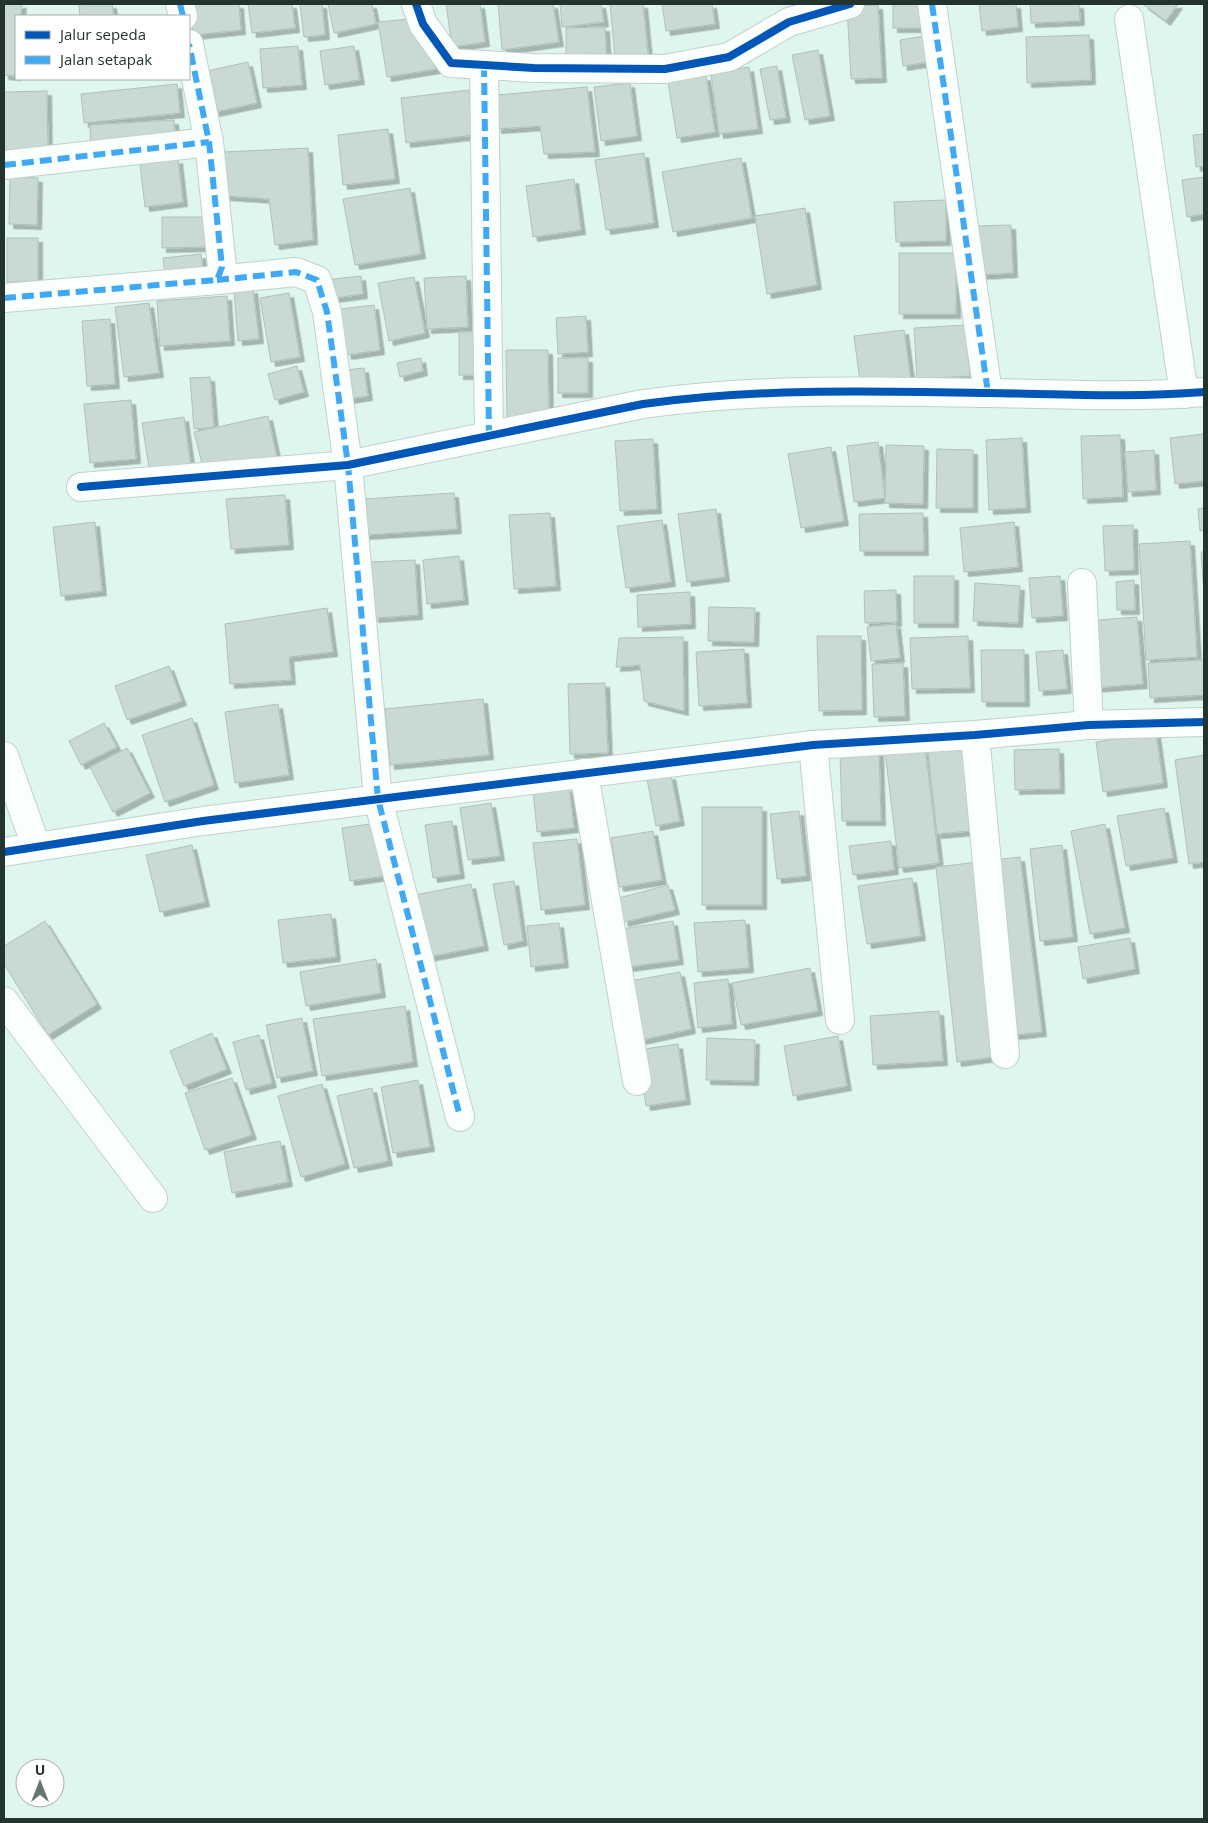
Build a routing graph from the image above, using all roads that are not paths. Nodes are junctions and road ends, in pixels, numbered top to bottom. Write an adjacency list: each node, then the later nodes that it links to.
1 (416, 4): 6 (street)
2 (850, 4): 6 (street)
3 (932, 4): 11 (street)
4 (1129, 19): 12 (street)
5 (190, 49): 7 (street)
6 (484, 65): 13 (street)
7 (209, 142): 8 (street); 9 (street)
8 (4, 164)
9 (217, 280): 10 (street); 14 (street)
10 (4, 298)
11 (988, 393): 12 (street); 13 (street)
12 (1194, 393)
13 (489, 436): 14 (street)
14 (348, 465): 15 (street); 23 (street)
15 (80, 487)
16 (1082, 584): 18 (street)
17 (1204, 722): 18 (street)
18 (1089, 725): 19 (street)
19 (975, 735): 20 (street); 28 (street)
20 (813, 745): 22 (street); 27 (street)
21 (4, 756): 24 (street)
22 (584, 773): 23 (street); 29 (street)
23 (378, 799): 24 (street); 30 (street)
24 (36, 846): 25 (street)
25 (4, 852)
26 (4, 1001): 31 (street)
27 (840, 1020)
28 (1005, 1054)
29 (637, 1082)
30 (460, 1118)
31 (152, 1198)

